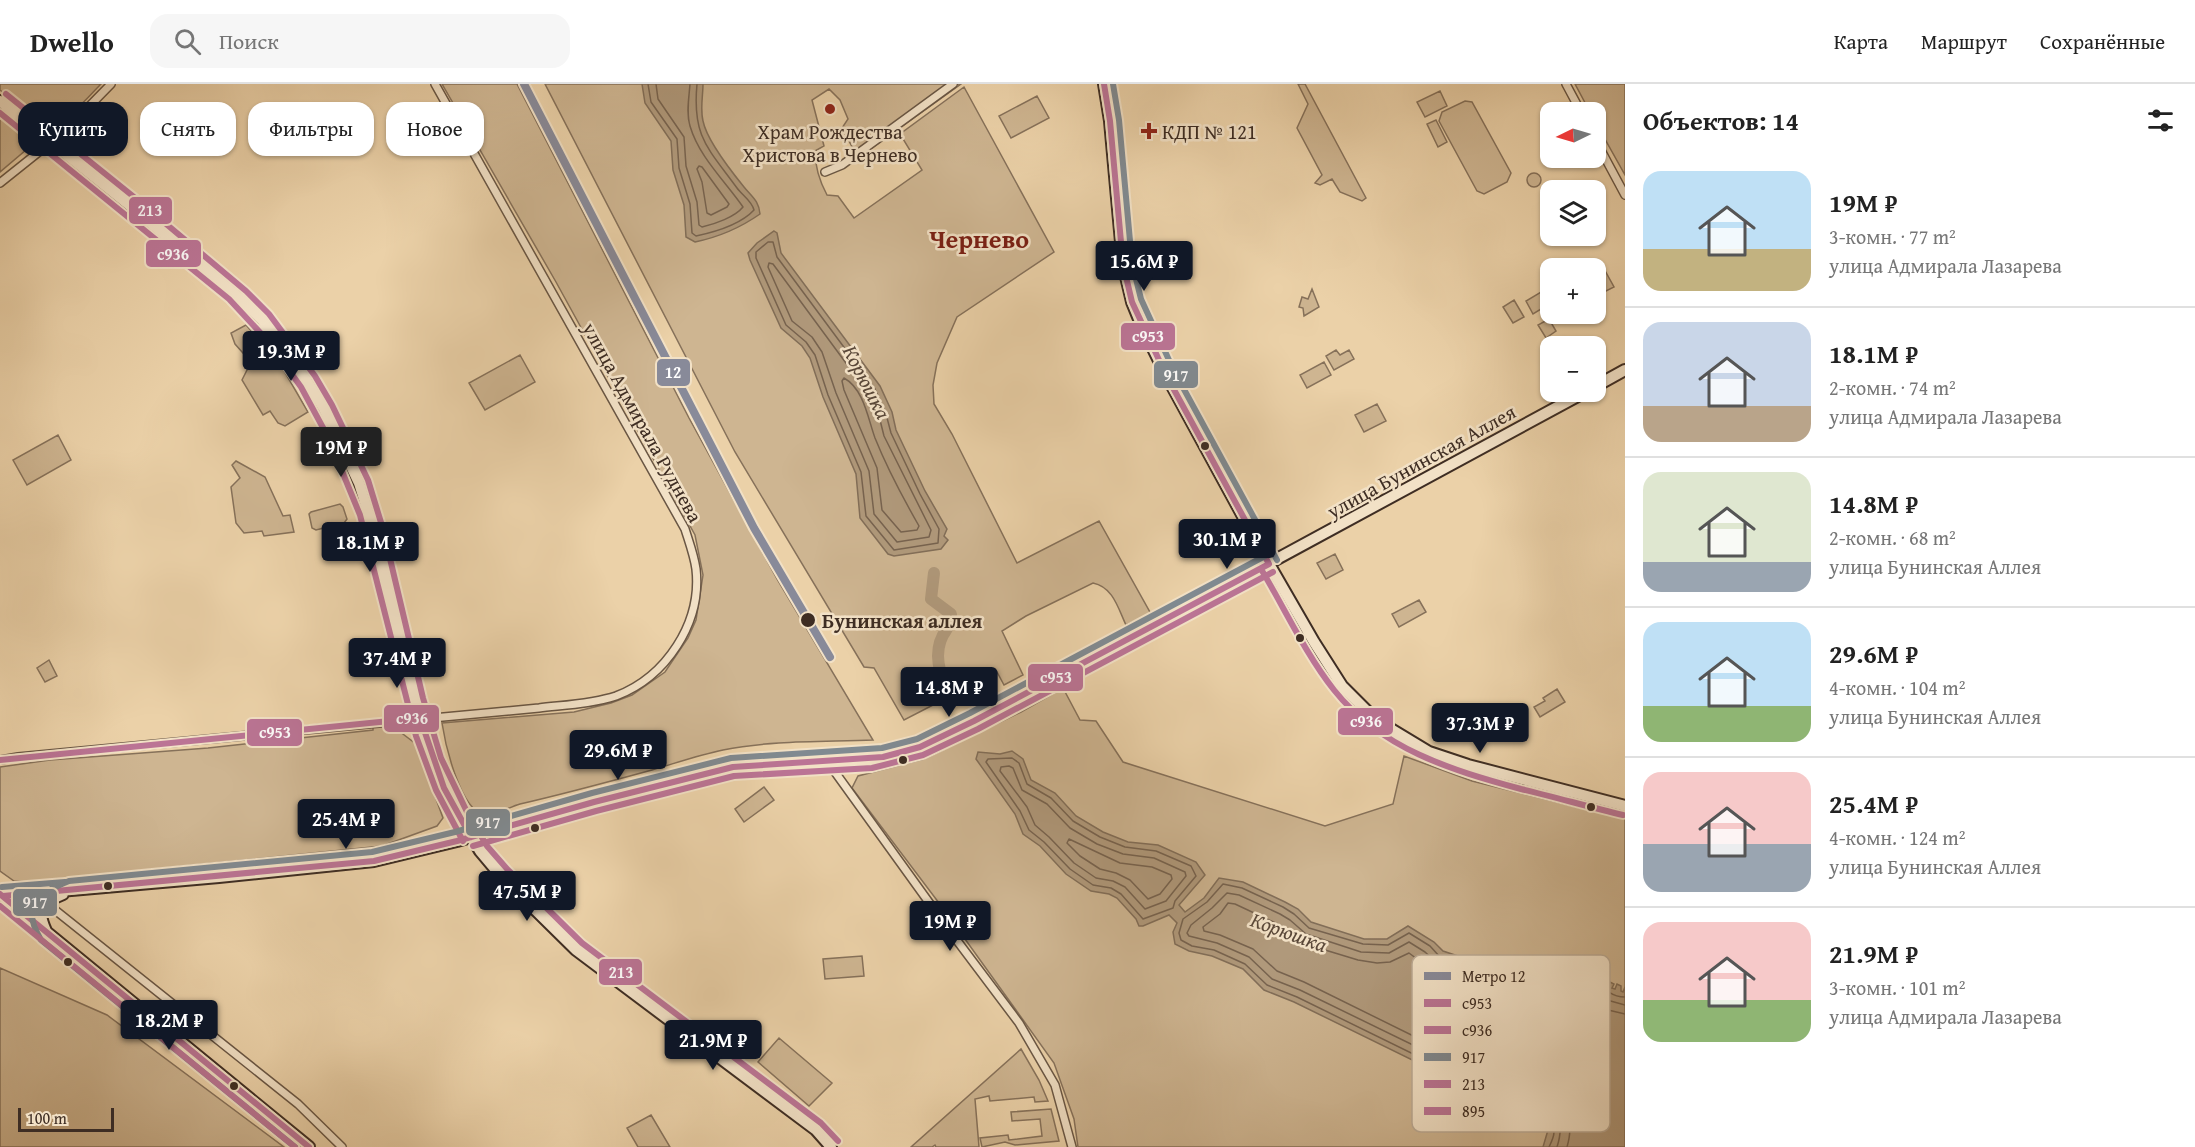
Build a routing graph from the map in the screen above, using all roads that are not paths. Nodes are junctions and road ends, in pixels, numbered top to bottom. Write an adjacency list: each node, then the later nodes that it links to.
1 (111, 84): 7 (street)
2 (435, 84): 20 (street, улица Адмирала Руднева)
3 (953, 84): 13 (street)
4 (1104, 84): 19 (street)
5 (1566, 84): 8 (street)
6 (0, 101): 9 (street)
7 (93, 102)
8 (1576, 102)
9 (18, 115)
10 (34, 156): 14 (street)
11 (68, 156): 20 (street)
12 (1606, 160): 15 (street)
13 (825, 172)
14 (0, 183)
15 (1625, 195)
16 (1625, 370): 17 (street)
17 (1606, 380)
18 (1568, 402): 19 (street, улица Бунинская Аллея)
19 (1269, 564): 22 (street, улица Бунинская Аллея); 23 (street)
20 (420, 718): 21 (street, улица Адмирала Руднева); 24 (street)
21 (0, 760)
22 (827, 761): 24 (street, улица Бунинская Аллея); 34 (street)
23 (1625, 806)
24 (471, 837): 25 (street, улица Бунинская Аллея); 33 (street)
25 (69, 891): 26 (street, улица Бунинская Аллея); 28 (street); 29 (street)
26 (35, 894): 27 (street, улица Бунинская Аллея); 28 (street)
27 (1, 898): 30 (street)
28 (47, 903): 29 (street); 30 (street)
29 (61, 915): 32 (street)
30 (47, 934): 31 (street)
31 (309, 1147)
32 (342, 1147)
33 (831, 1147)
34 (1072, 1147)

